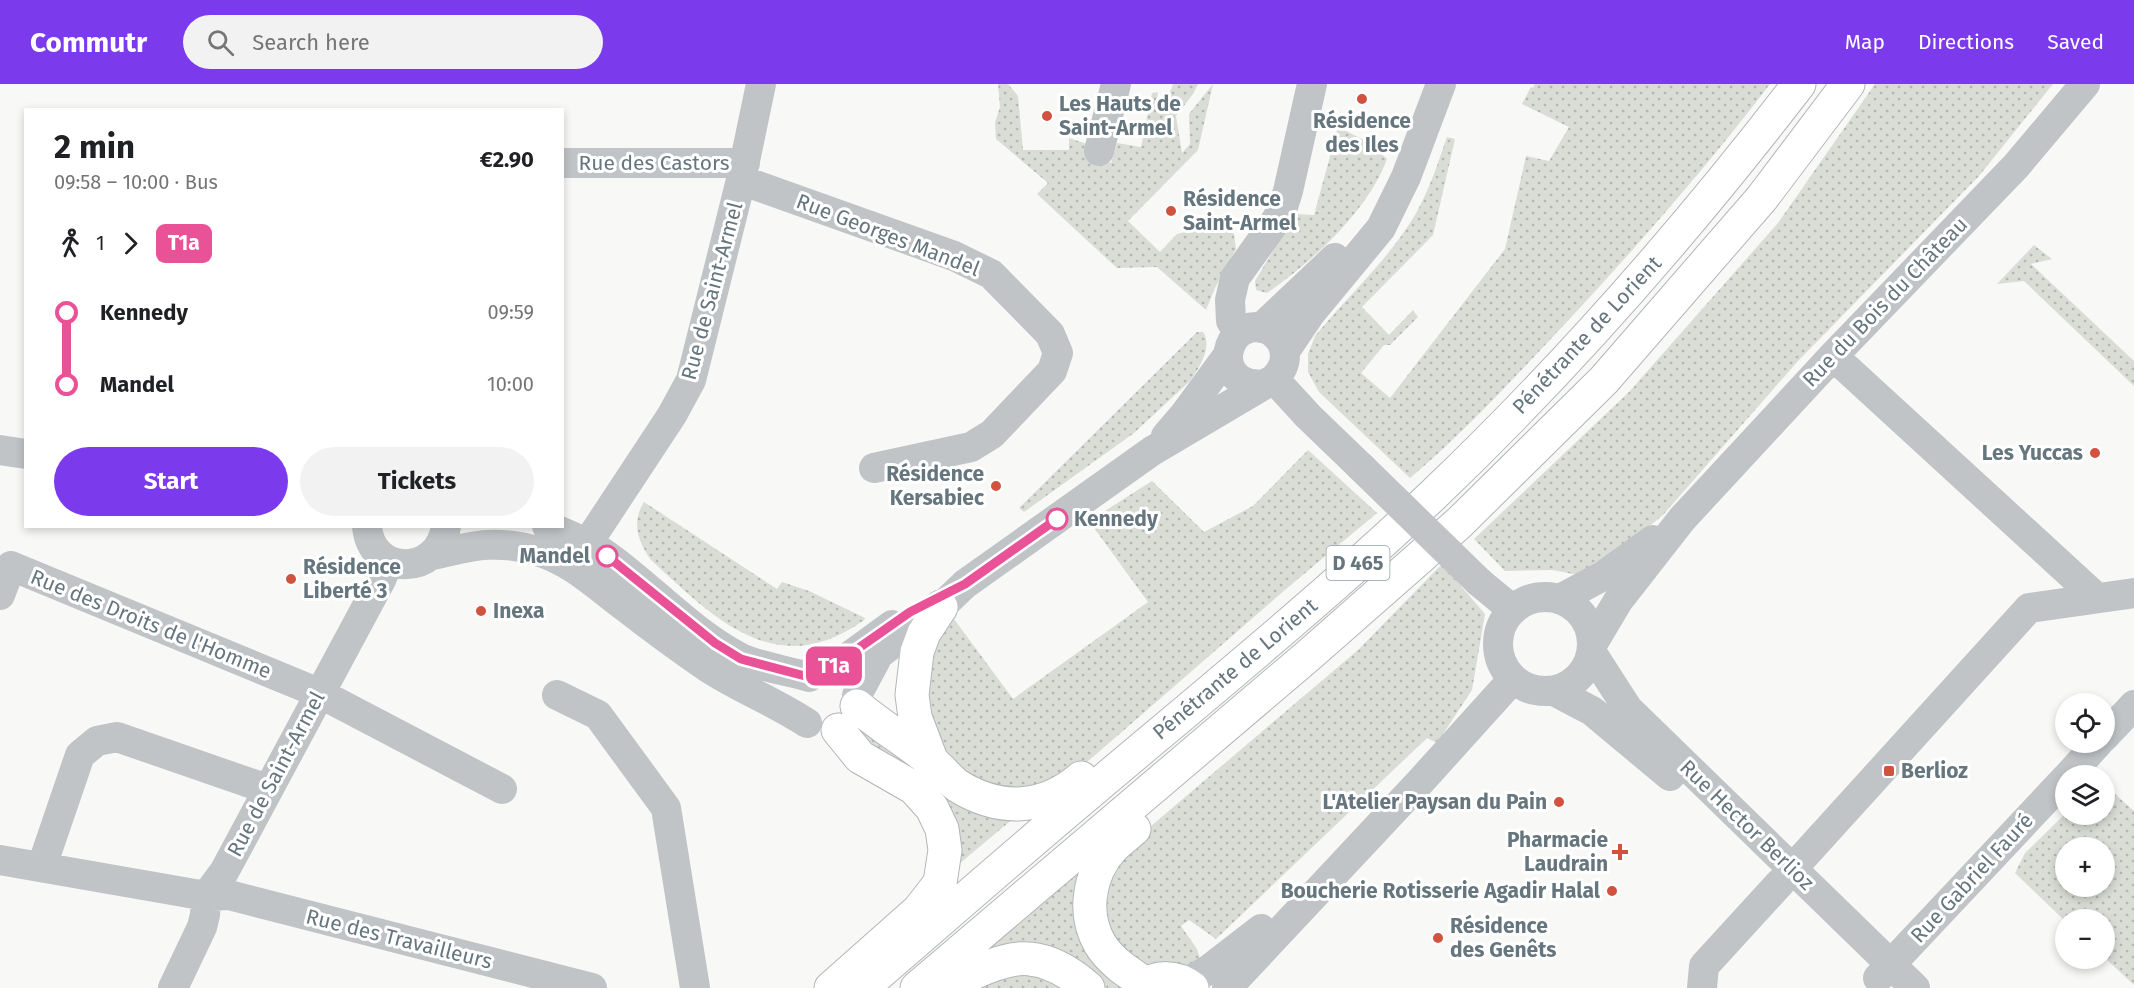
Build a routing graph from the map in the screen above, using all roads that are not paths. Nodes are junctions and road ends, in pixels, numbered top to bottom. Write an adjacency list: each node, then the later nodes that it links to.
1 (761, 84): 10 (street, Rue de Saint-Armel)
2 (1116, 84): 8 (street)
3 (1312, 84): 12 (street)
4 (1441, 84): 11 (street)
5 (1799, 84): 16 (main road, Pénétrante de Lorient / D 465)
6 (1848, 84): 22 (main road, Pénétrante de Lorient / D 465)
7 (2085, 84): 14 (street, Rue du Bois du Château)
8 (1099, 151)
9 (564, 163): 10 (street, Rue des Castors)
10 (743, 171): 20 (street, Rue Georges Mandel); 26 (street, Rue de Saint-Armel)
11 (1406, 177): 12 (street); 13 (street)
12 (1243, 339): 13 (street); 15 (street); 18 (street)
13 (1286, 351): 15 (street)
14 (1833, 356): 21 (street, Rue du Bois du Château); 32 (street)
15 (1270, 382): 18 (street); 35 (street, bridge)
16 (1521, 408): 46 (main road); 64 (main road, Pénétrante de Lorient / D 465)
17 (0, 450): 19 (street)
18 (1152, 451): 29 (street)
19 (24, 454)
20 (874, 468)
21 (1682, 519): 33 (street, Rue du Bois du Château); 36 (street, Rue du Bois du Château)
22 (1459, 524): 59 (main road); 65 (main road, Pénétrante de Lorient / D 465)
23 (368, 528): 28 (street)
24 (446, 528): 27 (street)
25 (551, 528): 26 (street)
26 (587, 544): 37 (street)
27 (433, 555): 28 (street); 43 (street)
28 (389, 561): 40 (street, Rue de Saint-Armel)
29 (965, 584): 34 (street); 37 (street)
30 (2134, 593): 32 (street)
31 (0, 595): 40 (street, Rue des Droits de l'Homme)
32 (2097, 598): 54 (street)
33 (1560, 599): 35 (street); 36 (street)
34 (941, 607): 43 (street); 46 (main road)
35 (1513, 610): 38 (street)
36 (1592, 648): 39 (street); 54 (street, Rue Hector Berlioz)
37 (819, 674): 43 (street); 43 (street)
38 (1513, 679): 39 (street); 51 (street)
39 (1554, 691): 54 (street, Rue Hector Berlioz)
40 (319, 693): 48 (street, Rue de Saint-Armel); 49 (street)
41 (557, 695): 62 (street)
42 (2134, 705): 44 (street)
43 (840, 713): 46 (main road); 63 (main road)
44 (2115, 725)
45 (2089, 753): 47 (street, Rue Gabriel Fauré)
46 (932, 762)
47 (2078, 765)
48 (267, 789): 53 (street); 55 (street, Rue de Saint-Armel)
49 (502, 789)
50 (2055, 790): 56 (street, Rue Gabriel Fauré)
51 (1349, 856): 58 (street); 68 (street)
52 (0, 860): 53 (street, Rue des Travailleurs)
53 (42, 866): 55 (street, Rue des Travailleurs)
54 (1786, 875): 56 (street, Rue Hector Berlioz); 69 (street)
55 (206, 896): 57 (street, Rue des Travailleurs); 60 (street, Rue de Saint-Armel)
56 (1886, 977): 70 (street, Rue Hector Berlioz)
57 (538, 981): 61 (street, Rue des Travailleurs)
58 (1189, 985): 59 (main road)
59 (1144, 986)
60 (173, 988)
61 (592, 988)
62 (695, 988)
63 (831, 988)
64 (862, 988)
65 (917, 988)
66 (948, 988): 67 (main road)
67 (1088, 988)
68 (1227, 988)
69 (1702, 988)
70 (1915, 988)

